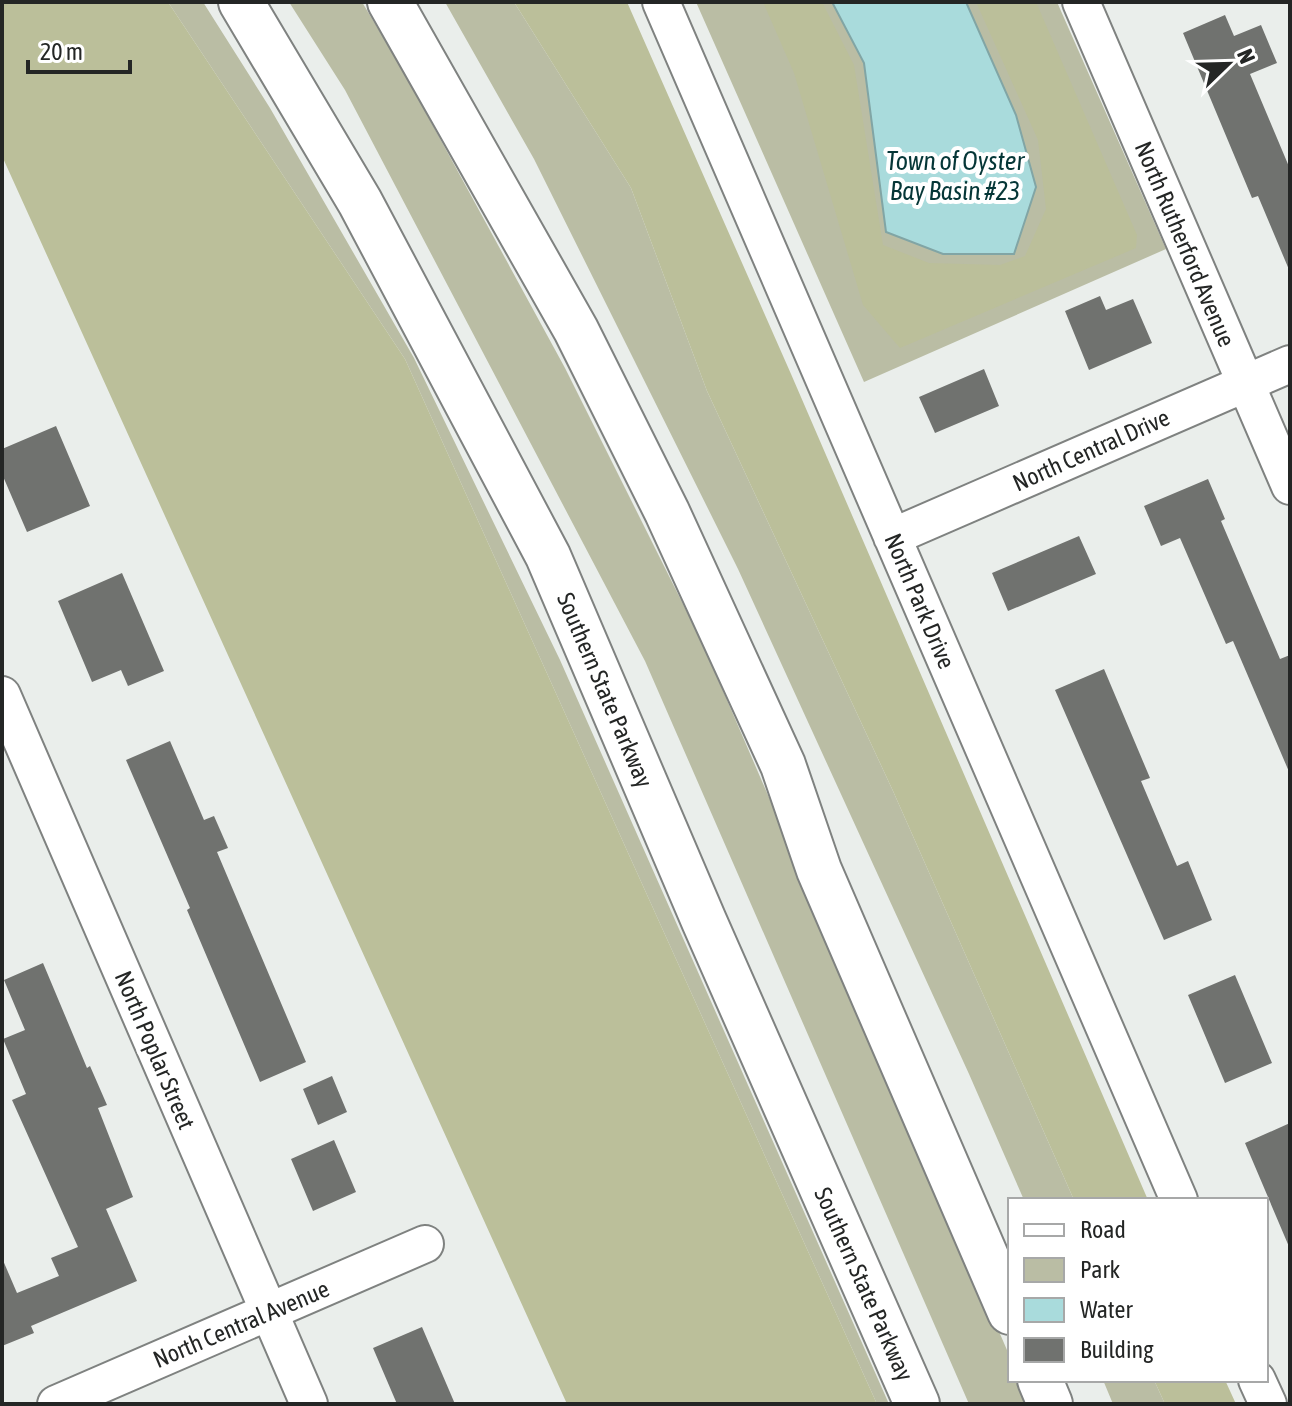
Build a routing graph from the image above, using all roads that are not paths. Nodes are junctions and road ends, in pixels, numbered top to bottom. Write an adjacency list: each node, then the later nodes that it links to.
1 (241, 2): 18 (highway, Southern State Parkway)
2 (390, 2): 12 (highway)
3 (661, 2): 8 (street, North Park Drive)
4 (1081, 2): 6 (street, North Rutherford Avenue)
5 (1290, 364): 6 (street, North Central Drive)
6 (1245, 383): 7 (street, North Rutherford Avenue); 8 (street, North Central Drive)
7 (1290, 486)
8 (892, 537): 10 (street, North Park Drive)
9 (2, 695): 13 (street, North Poplar Street)
10 (1178, 1198)
11 (425, 1244): 13 (street, North Central Avenue)
12 (1008, 1307)
13 (269, 1312): 16 (street, North Central Avenue); 17 (street, North Poplar Street)
14 (1041, 1382): 19 (highway)
15 (1258, 1382): 20 (street)
16 (56, 1404)
17 (309, 1404)
18 (917, 1404)
19 (1050, 1404)
20 (1268, 1404)

